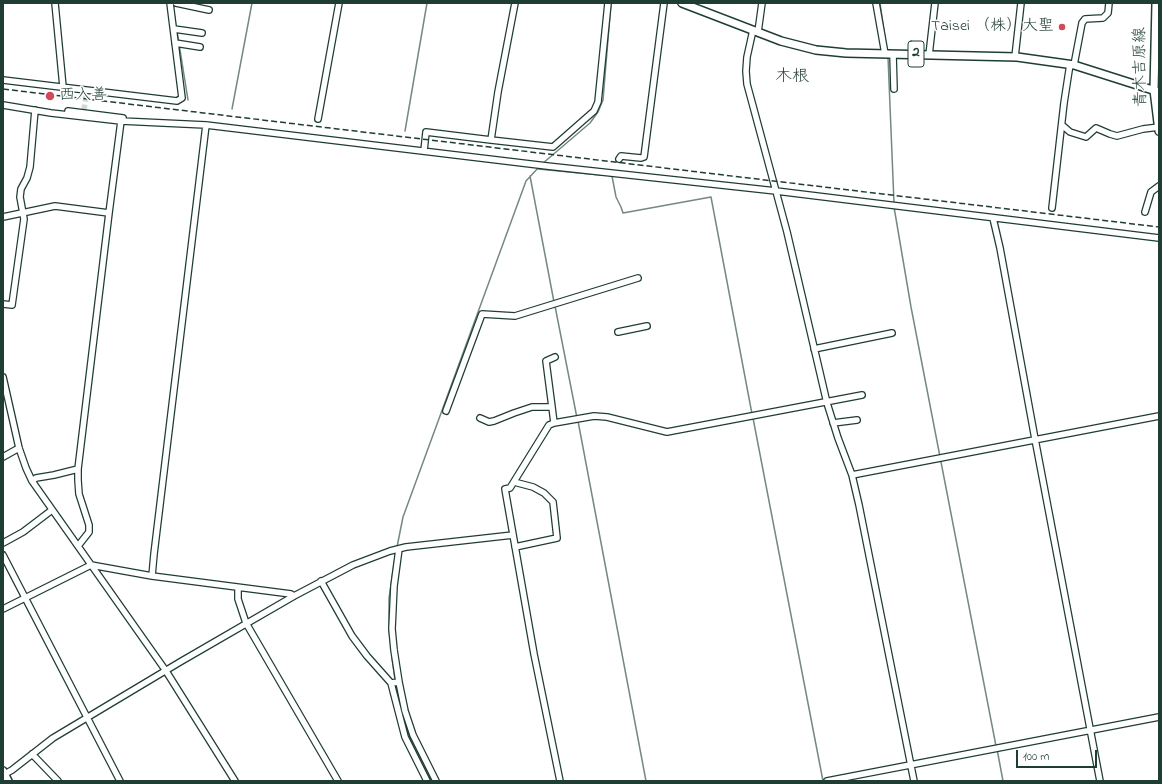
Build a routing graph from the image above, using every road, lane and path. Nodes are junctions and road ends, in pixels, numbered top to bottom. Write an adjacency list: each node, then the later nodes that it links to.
1 (55, 3): 28 (street)
2 (170, 3): 17 (street)
3 (176, 3): 15 (street)
4 (339, 3): 34 (street)
5 (515, 3): 41 (street)
6 (608, 3): 41 (street)
7 (664, 3): 43 (street)
8 (682, 3): 18 (main road, 2)
9 (762, 3): 18 (street)
10 (876, 3): 22 (street)
11 (935, 3): 24 (street)
12 (1021, 3): 25 (street)
13 (1109, 3): 26 (street)
14 (1156, 3): 16 (main road, 青木吉原線)
15 (209, 10)
16 (1157, 20): 30 (main road, 青木吉原線)
17 (174, 29): 19 (street); 20 (street)
18 (755, 31): 22 (main road, 2); 45 (street)
19 (202, 33)
20 (175, 43): 21 (street); 28 (street)
21 (200, 47)
22 (885, 54): 23 (main road, 2)
23 (893, 54): 24 (main road, 2); 29 (street)
24 (929, 55): 25 (main road, 2)
25 (1015, 57): 26 (main road, 2)
26 (1072, 65): 30 (main road, 2); 38 (street)
27 (3, 80): 28 (street)
28 (63, 87)
29 (894, 89)
30 (1157, 91): 39 (main road, 青木吉原線)
31 (3, 105): 32 (street)
32 (36, 110): 33 (street); 47 (street)
33 (51, 113): 35 (street); 36 (street)
34 (318, 119)
35 (121, 121): 36 (street); 49 (street)
36 (138, 122): 37 (street)
37 (206, 125): 42 (street); 85 (street)
38 (1062, 125): 39 (street); 46 (street)
39 (1159, 127): 40 (main road, 青木吉原線)
40 (1159, 131)
41 (491, 140): 42 (street)
42 (424, 151): 45 (street)
43 (619, 159)
44 (1159, 186): 48 (street)
45 (776, 191): 51 (street); 58 (street)
46 (1052, 208)
47 (23, 212): 49 (street); 50 (street); 54 (street)
48 (1145, 212)
49 (109, 213): 73 (street)
50 (3, 217)
51 (993, 218): 52 (street); 70 (street)
52 (1159, 238)
53 (638, 278): 64 (street)
54 (3, 304)
55 (647, 326): 56 (street)
56 (618, 332)
57 (892, 333): 58 (street)
58 (814, 349): 62 (street)
59 (555, 357): 63 (street)
60 (3, 377): 71 (street)
61 (862, 395): 62 (street)
62 (827, 403): 68 (street); 69 (street)
63 (552, 407): 66 (street); 68 (street)
64 (446, 411)
65 (1159, 416): 70 (street)
66 (480, 418)
67 (857, 420): 69 (street)
68 (554, 423): 76 (street)
69 (833, 424): 74 (street)
70 (1035, 439): 74 (street); 97 (street)
71 (19, 448): 72 (street); 75 (street)
72 (3, 457)
73 (78, 468): 75 (street); 80 (street)
74 (852, 475): 99 (street)
75 (32, 481): 77 (street)
76 (514, 482): 78 (street); 81 (street)
77 (52, 510): 79 (street); 80 (street)
78 (513, 535): 81 (street); 82 (street)
79 (3, 543)
80 (78, 546): 84 (street)
81 (516, 548): 107 (street)
82 (400, 549): 86 (street); 93 (street)
83 (3, 555): 89 (street)
84 (91, 565): 85 (street); 89 (street); 92 (street)
85 (152, 576): 87 (street)
86 (321, 581): 88 (street); 94 (street)
87 (238, 588): 88 (street); 91 (street)
88 (294, 596): 91 (street)
89 (25, 598): 90 (street); 95 (street)
90 (3, 609)
91 (246, 624): 92 (street); 104 (street)
92 (166, 671): 95 (street); 103 (street)
93 (399, 682): 94 (street); 106 (street)
94 (391, 683): 105 (street)
95 (86, 718): 98 (street); 102 (street)
96 (1159, 718): 97 (street)
97 (1091, 730): 99 (street); 110 (street)
98 (32, 754): 100 (street); 101 (street)
99 (910, 764): 108 (street); 109 (street)
100 (5, 775)
101 (58, 781)
102 (120, 781)
103 (235, 781)
104 (338, 781)
105 (427, 781)
106 (436, 781)
107 (560, 781)
108 (827, 781)
109 (914, 781)
110 (1100, 781)

